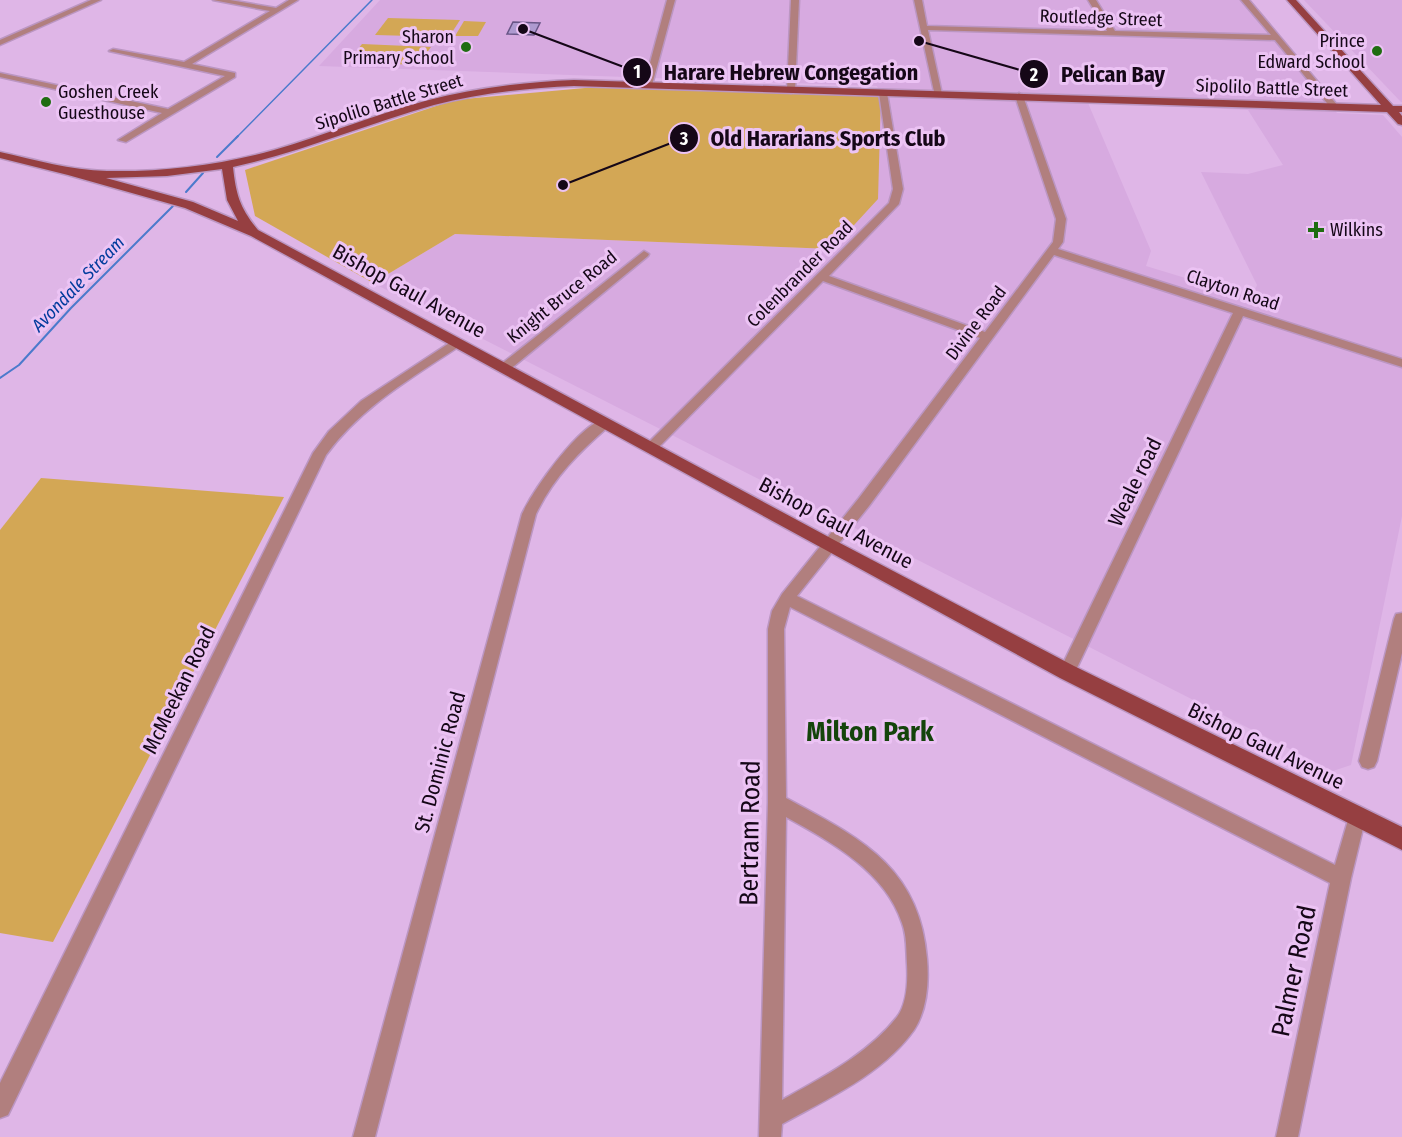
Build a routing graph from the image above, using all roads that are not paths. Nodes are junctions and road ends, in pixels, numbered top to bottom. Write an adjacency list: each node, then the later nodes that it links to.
1 (77, 0): 10 (street)
2 (217, 0): 11 (street)
3 (294, 0): 11 (street)
4 (671, 0): 19 (street)
5 (795, 0): 20 (street)
6 (918, 0): 12 (street)
7 (1092, 0): 13 (street)
8 (1245, 0): 14 (street)
9 (1290, 0): 25 (main road)
10 (94, 1): 15 (street)
11 (276, 10): 17 (street)
12 (924, 28): 13 (street, Routledge Street); 22 (street)
13 (1113, 34): 14 (street, Routledge Street)
14 (1277, 38): 24 (street)
15 (0, 43)
16 (113, 51): 17 (street)
17 (185, 65): 27 (street)
18 (0, 75): 27 (street)
19 (648, 85): 20 (main road, Sipolilo Battle Street); 31 (main road, Sipolilo Battle Street)
20 (791, 90): 21 (main road, Sipolilo Battle Street)
21 (883, 93): 22 (main road, Sipolilo Battle Street); 36 (street, Colenbrander Road)
22 (938, 94): 23 (main road, Sipolilo Battle Street)
23 (1019, 96): 24 (main road, Sipolilo Battle Street); 34 (street, Divine Road)
24 (1334, 106): 25 (main road, Sipolilo Battle Street)
25 (1390, 108): 26 (main road, Sipolilo Battle Street); 28 (main road)
26 (1402, 109)
27 (168, 112): 29 (street)
28 (1402, 122)
29 (123, 140)
30 (0, 155): 32 (main road)
31 (228, 164): 32 (main road); 33 (main road)
32 (68, 171): 33 (main road, Bishop Gaul Avenue)
33 (255, 233): 39 (main road, Bishop Gaul Avenue)
34 (1052, 251): 37 (street, Clayton Road); 38 (street, Divine Road)
35 (644, 254): 41 (street, Knight Bruce Road)
36 (822, 277): 38 (street); 43 (street, Colenbrander Road)
37 (1240, 311): 40 (street, Clayton Road); 47 (street, Weale road)
38 (988, 337): 44 (street, Divine Road)
39 (457, 342): 41 (main road, Bishop Gaul Avenue); 53 (street, McMeekan Road)
40 (1402, 363)
41 (504, 368): 42 (main road, Bishop Gaul Avenue)
42 (604, 423): 43 (main road, Bishop Gaul Avenue); 55 (street, St. Dominic Road)
43 (650, 448): 44 (main road, Bishop Gaul Avenue)
44 (830, 546): 45 (street, Bertram Road); 47 (main road, Bishop Gaul Avenue)
45 (787, 598): 49 (street, Bertram Road); 52 (street)
46 (1402, 619): 48 (street)
47 (1067, 672): 50 (main road, Bishop Gaul Avenue)
48 (1368, 761)
49 (777, 803): 54 (street, Bertram Road); 54 (street)
50 (1357, 816): 51 (main road, Bishop Gaul Avenue); 52 (street, Palmer Road)
51 (1402, 839)
52 (1341, 878): 56 (street, Palmer Road)
53 (0, 1107)
54 (771, 1127)
55 (364, 1137)
56 (1287, 1137)

